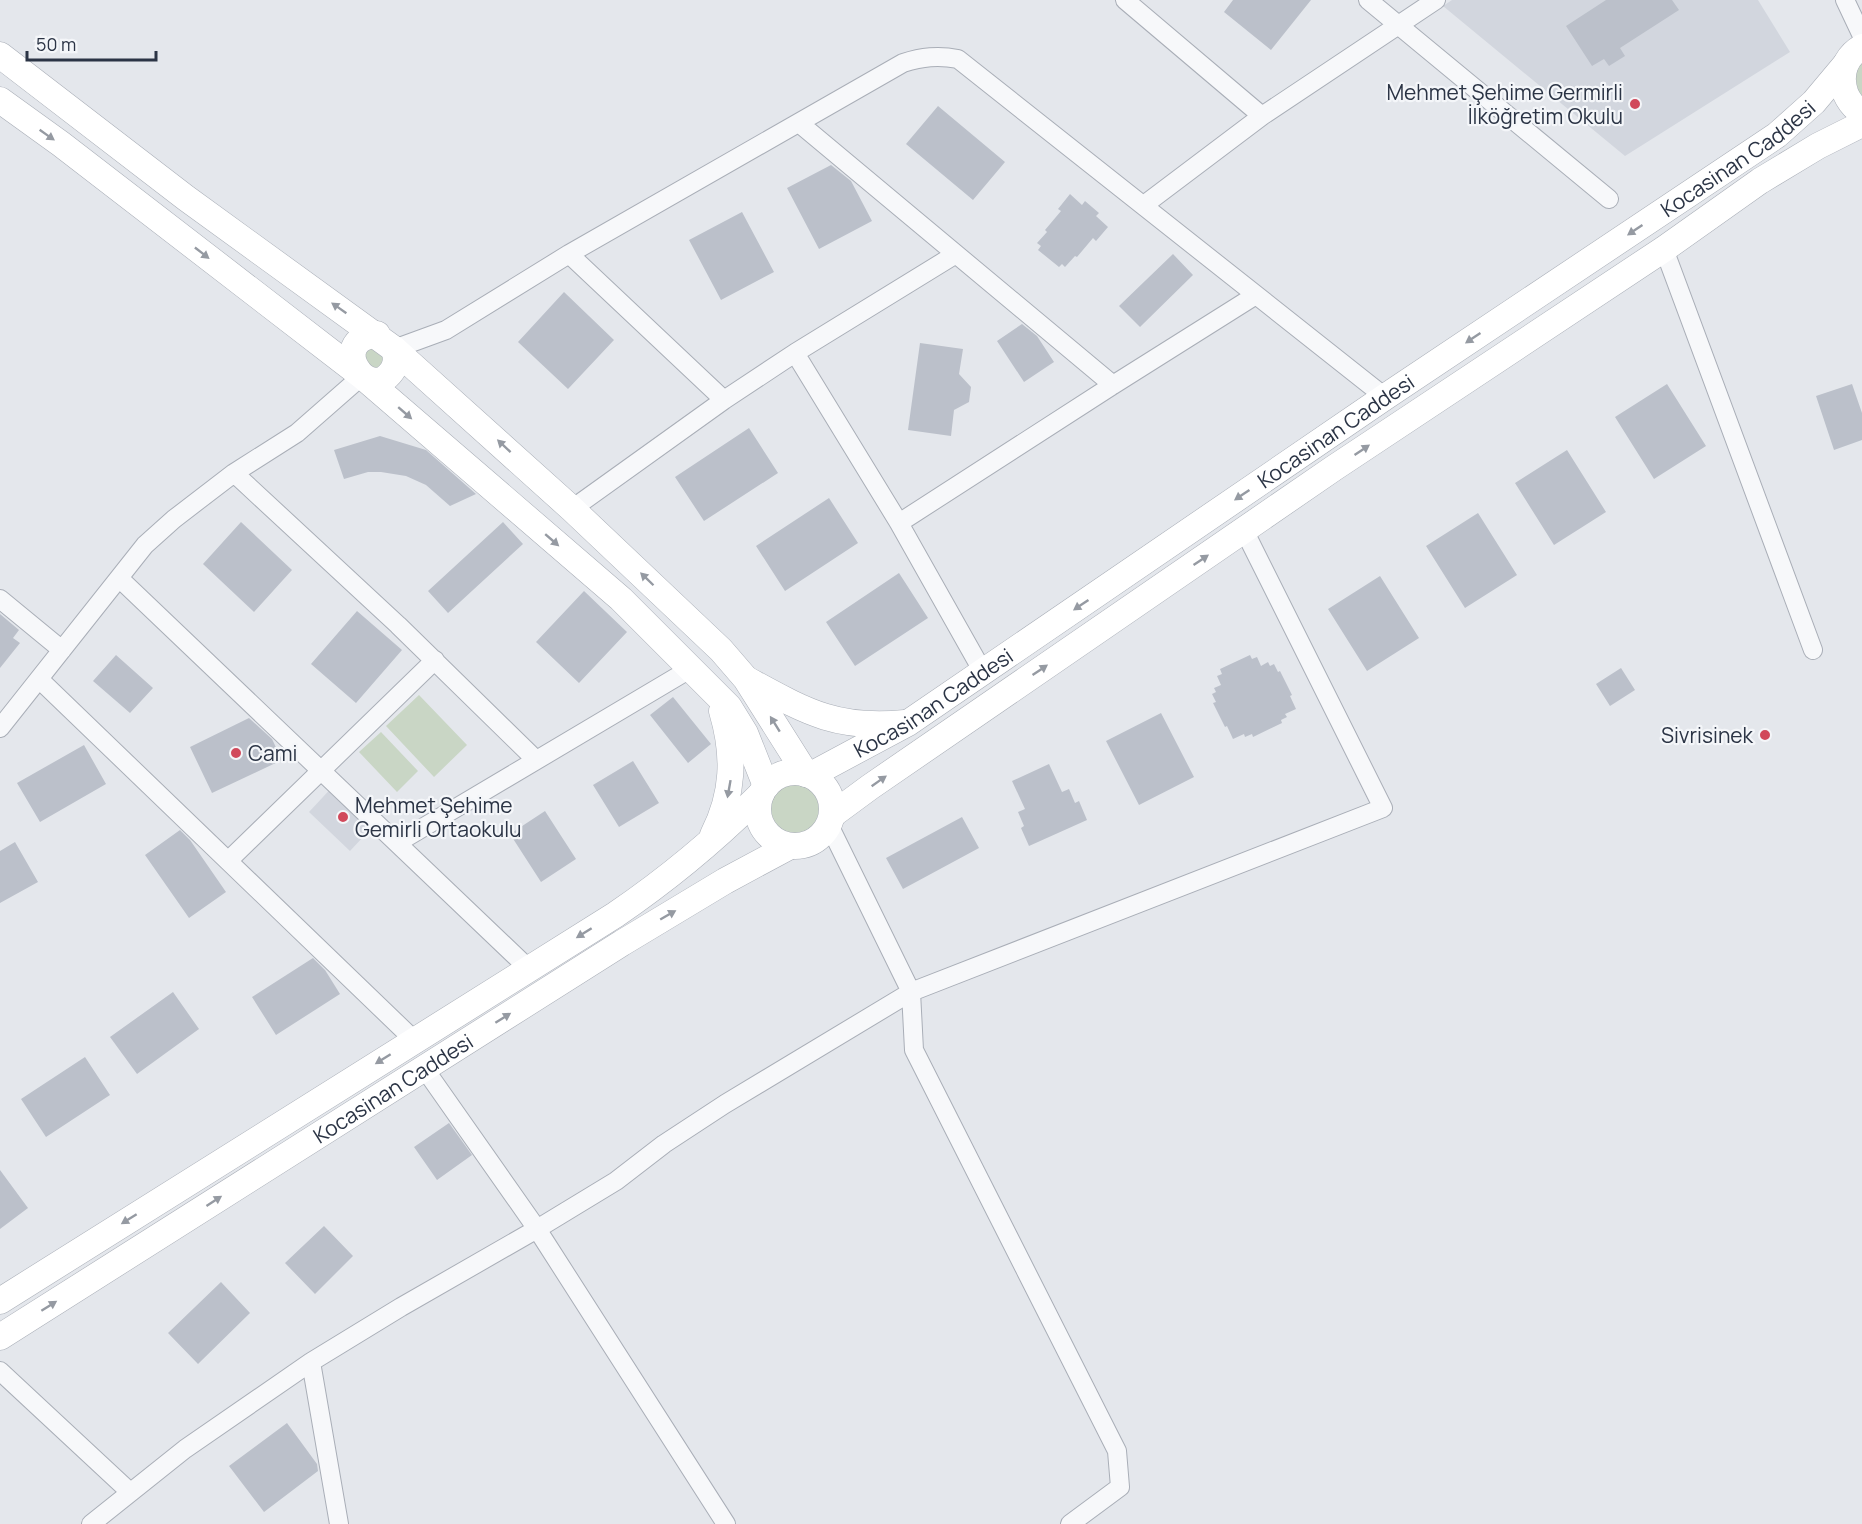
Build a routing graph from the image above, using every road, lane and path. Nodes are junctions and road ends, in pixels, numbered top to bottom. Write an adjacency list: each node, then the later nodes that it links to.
1 (1125, 0): 11 (street)
2 (1368, 0): 5 (street)
3 (1436, 0): 5 (street)
4 (1845, 0): 6 (street)
5 (1399, 25): 11 (street); 14 (street)
6 (1862, 36)
7 (0, 55): 20 (main road, one-way to 7)
8 (1854, 56): 10 (main road); 24 (main road, Kocasinan Caddesi, one-way to 24)
9 (0, 100): 22 (main road, one-way to 22)
10 (1862, 113)
11 (1262, 117): 15 (street)
12 (799, 123): 15 (street); 17 (street); 18 (street)
13 (1862, 124): 16 (main road, Kocasinan Caddesi)
14 (1609, 199)
15 (1144, 205): 19 (street)
16 (1664, 249): 29 (main road, Kocasinan Caddesi, one-way to 16); 33 (street)
17 (569, 254): 20 (street); 25 (street)
18 (956, 254): 21 (street); 23 (street)
19 (1256, 295): 23 (street); 24 (street)
20 (385, 341): 22 (main road); 22 (main road); 27 (main road, one-way to 20)
21 (795, 353): 25 (street); 28 (street)
22 (362, 376): 26 (street); 35 (main road, one-way to 35)
23 (1113, 385): 28 (street)
24 (1385, 397): 36 (main road, Kocasinan Caddesi, one-way to 36)
25 (724, 400): 27 (street)
26 (234, 473): 30 (street); 34 (street)
27 (572, 509): 38 (main road, one-way to 27)
28 (899, 523): 36 (street)
29 (1244, 530): 46 (main road, Kocasinan Caddesi, one-way to 29); 52 (street)
30 (119, 578): 32 (street); 43 (street)
31 (0, 599): 32 (street)
32 (62, 650): 37 (street)
33 (1813, 650)
34 (435, 660): 42 (street); 43 (street)
35 (690, 669): 39 (main road); 42 (street)
36 (983, 672): 40 (main road, Kocasinan Caddesi)
37 (39, 679): 41 (street); 50 (street)
38 (746, 679): 40 (main road); 44 (main road, one-way to 38)
39 (713, 692): 45 (main road); 49 (main road, one-way to 49)
40 (908, 723): 44 (main road, Kocasinan Caddesi)
41 (0, 728)
42 (536, 760): 47 (street)
43 (321, 770): 47 (street); 50 (street)
44 (808, 775): 45 (main road); 46 (main road)
45 (764, 790): 48 (main road); 49 (main road, Kocasinan Caddesi)
46 (831, 820): 48 (main road); 52 (street)
47 (397, 843): 51 (street)
48 (790, 846): 54 (main road, Kocasinan Caddesi, one-way to 48)
49 (705, 847): 51 (main road, Kocasinan Caddesi, one-way to 51)
50 (228, 861): 53 (street)
51 (528, 968): 53 (main road, Kocasinan Caddesi)
52 (911, 992): 55 (street); 64 (street)
53 (414, 1040): 56 (main road, Kocasinan Caddesi, one-way to 56)
54 (424, 1068): 55 (street); 57 (main road, Kocasinan Caddesi, one-way to 54)
55 (537, 1229): 58 (street); 63 (street)
56 (0, 1301)
57 (0, 1337)
58 (311, 1362): 60 (street); 62 (street)
59 (0, 1371): 60 (street)
60 (130, 1492): 61 (street)
61 (92, 1524)
62 (339, 1524)
63 (726, 1524)
64 (1070, 1524)

